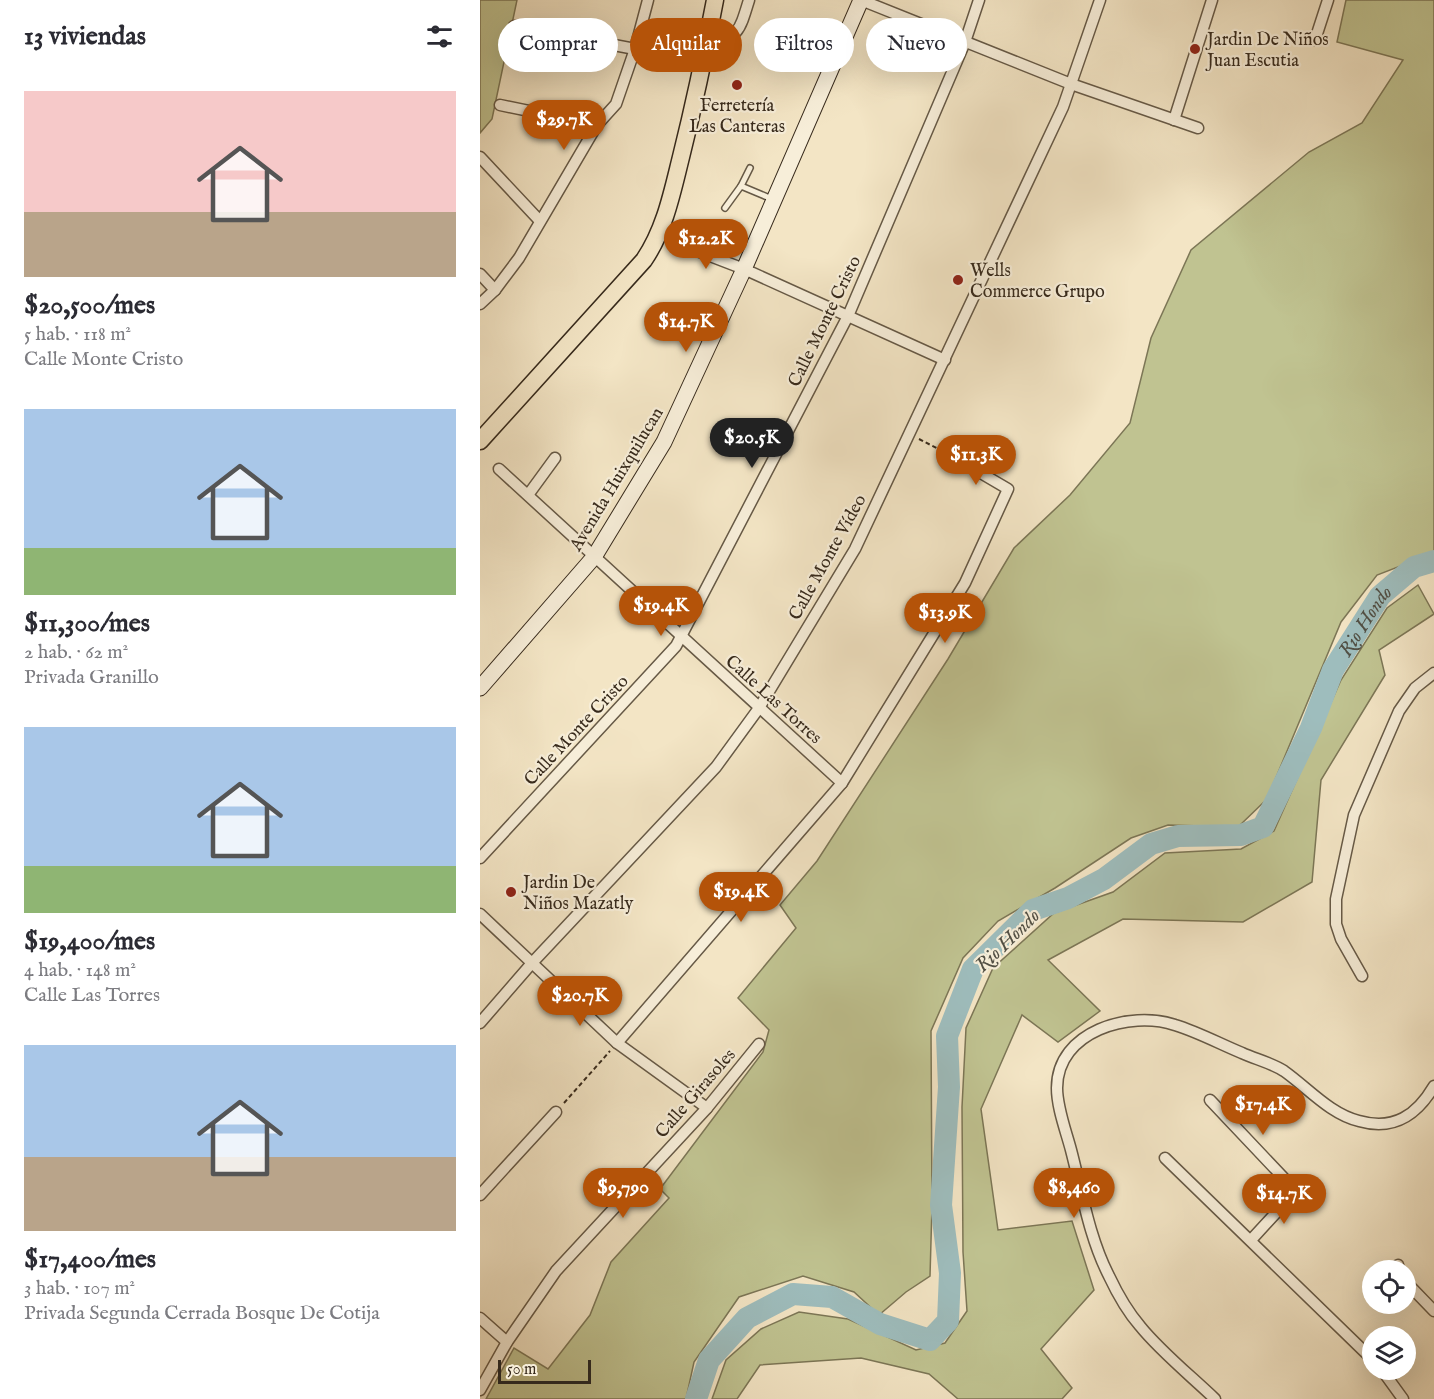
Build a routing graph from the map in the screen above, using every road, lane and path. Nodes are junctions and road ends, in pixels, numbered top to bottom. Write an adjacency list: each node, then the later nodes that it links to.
1 (648, 0): 9 (street)
2 (715, 0): 10 (main road)
3 (749, 0): 12 (street)
4 (861, 0): 11 (street); 27 (street, Avenida Huixquilucan)
5 (979, 0): 13 (street, Calle Monte Cristo)
6 (1100, 0): 19 (street, Calle Monte Vídeo)
7 (1212, 0): 21 (street)
8 (1328, 0): 14 (street)
9 (643, 18)
10 (712, 18)
11 (906, 18)
12 (742, 22)
13 (967, 36)
14 (1315, 40)
15 (967, 43): 19 (street)
16 (630, 64): 22 (street)
17 (701, 72): 38 (main road)
18 (952, 72): 35 (street, Calle Monte Cristo)
19 (1071, 84): 21 (street); 36 (street, Calle Monte Vídeo)
20 (500, 105): 22 (street)
21 (1174, 120): 23 (street)
22 (597, 125): 29 (street)
23 (1198, 128)
24 (480, 157): 29 (street)
25 (750, 168): 26 (lane)
26 (741, 186): 27 (lane); 28 (lane)
27 (773, 200): 31 (street, Avenida Huixquilucan)
28 (725, 208)
29 (539, 220): 33 (street)
30 (679, 244): 31 (street)
31 (744, 269): 35 (street); 43 (street, Avenida Huixquilucan)
32 (480, 274): 33 (street)
33 (495, 291): 34 (street)
34 (480, 304)
35 (848, 316): 36 (street); 44 (street, Calle Monte Cristo)
36 (945, 360): 37 (street, Calle Monte Vídeo)
37 (909, 434): 40 (path); 47 (street, Calle Monte Vídeo)
38 (480, 441)
39 (555, 458): 42 (street)
40 (962, 462): 48 (street)
41 (499, 468): 42 (street, Calle Las Torres)
42 (528, 495): 43 (street, Calle Las Torres)
43 (594, 556): 44 (street, Calle Las Torres); 46 (street, Avenida Huixquilucan)
44 (681, 636): 47 (street, Calle Las Torres); 49 (street, Calle Monte Cristo)
45 (1434, 673): 52 (street)
46 (480, 688)
47 (759, 708): 48 (street, Calle Las Torres); 51 (street, Calle Monte Vídeo)
48 (842, 783): 54 (street)
49 (480, 858)
50 (480, 914): 51 (street)
51 (532, 963): 53 (street, Calle Monte Vídeo); 54 (street)
52 (1362, 976)
53 (480, 1023)
54 (617, 1043): 58 (street); 59 (path)
55 (759, 1044): 58 (street, Calle Girasoles)
56 (1434, 1086): 70 (street)
57 (1210, 1101): 62 (street)
58 (707, 1108): 66 (street, Calle Girasoles)
59 (556, 1112): 61 (street)
60 (1164, 1158): 62 (street)
61 (480, 1195)
62 (1251, 1240): 67 (street)
63 (1416, 1292): 64 (street)
64 (1434, 1311)
65 (480, 1318): 66 (street)
66 (507, 1341): 69 (street, Calle Girasoles)
67 (1362, 1349)
68 (1390, 1380): 71 (street)
69 (480, 1390)
70 (1215, 1399)
71 (1404, 1399)

